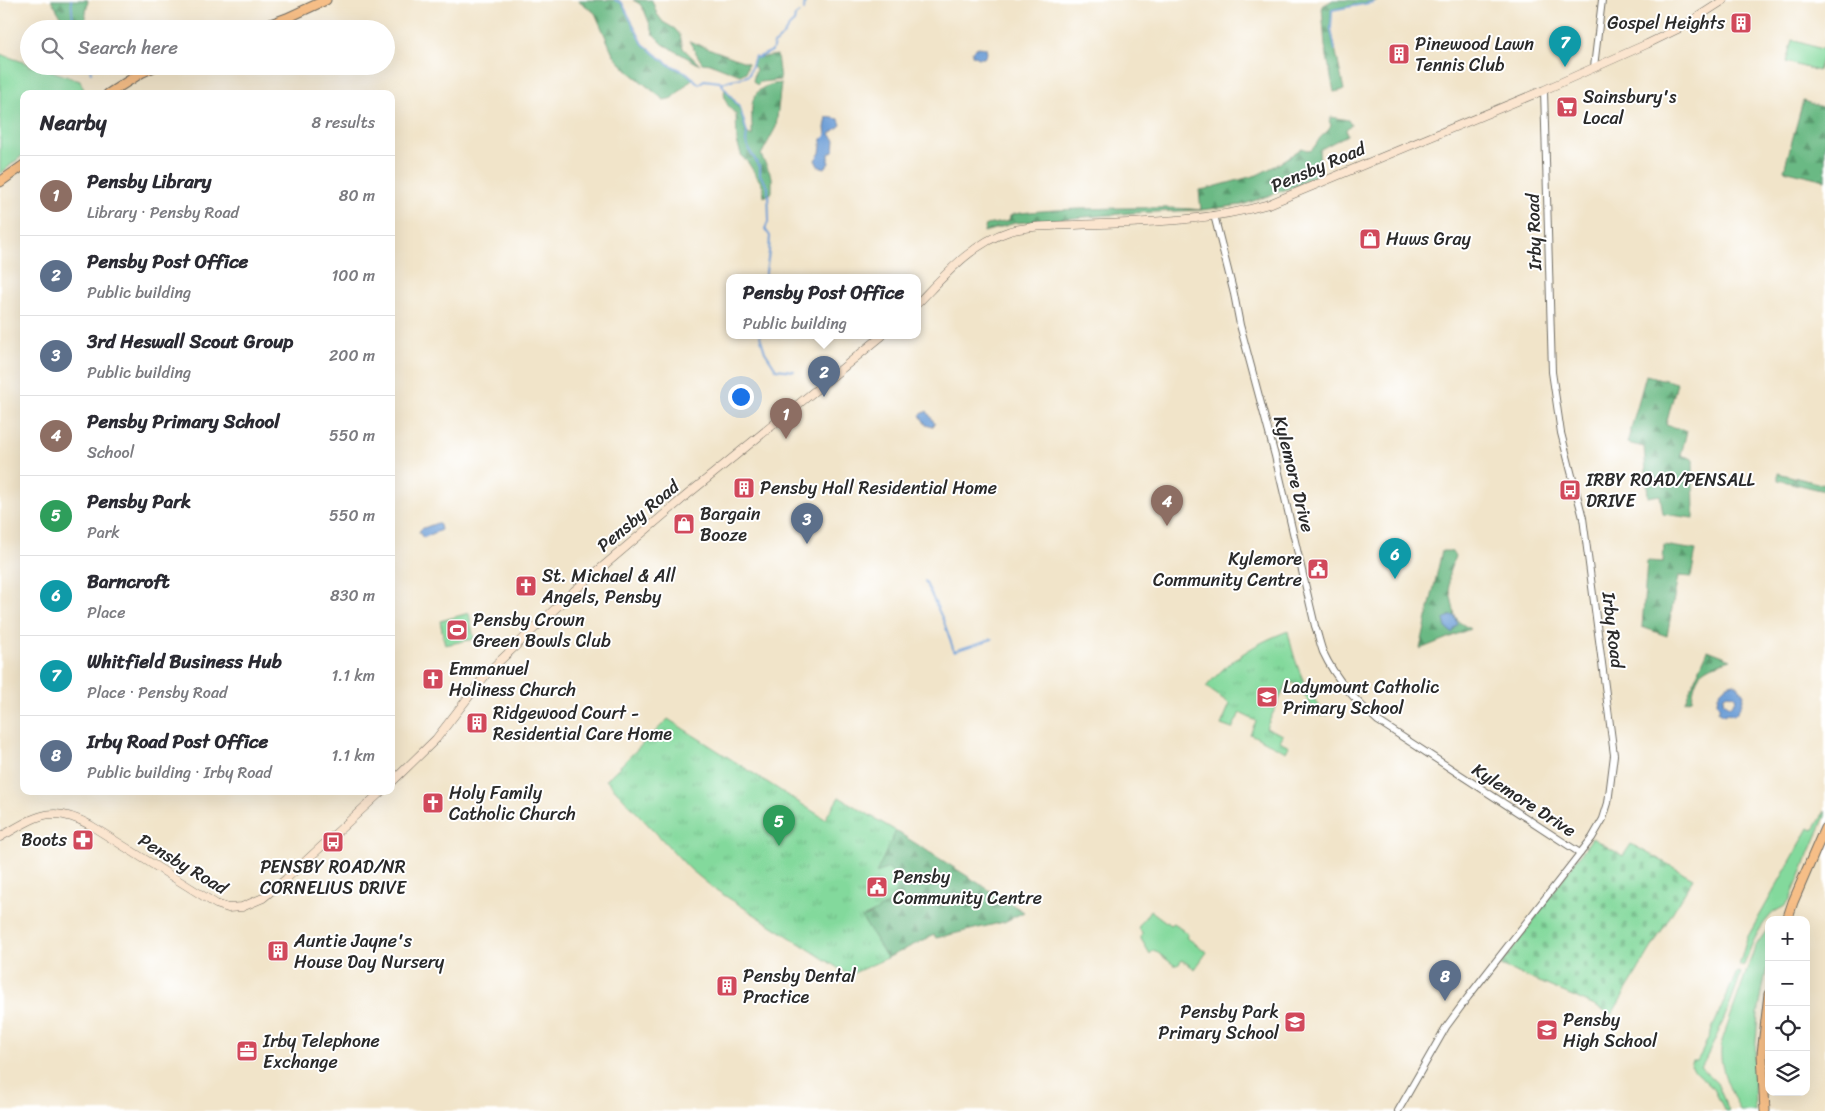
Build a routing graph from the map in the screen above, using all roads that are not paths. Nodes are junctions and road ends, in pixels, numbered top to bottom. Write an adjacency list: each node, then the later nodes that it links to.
1 (326, 0): 4 (main road)
2 (1602, 0): 5 (street)
3 (1724, 0): 5 (main road, Pensby Road)
4 (278, 20)
5 (1594, 67): 8 (main road, Pensby Road)
6 (138, 75): 7 (main road)
7 (114, 90)
8 (1544, 90): 11 (main road, Pensby Road); 18 (street, Irby Road)
9 (20, 168): 10 (main road)
10 (0, 182)
11 (1214, 215): 12 (main road, Pensby Road); 18 (street, Kylemore Drive)
12 (921, 300)
13 (878, 339): 14 (main road, Pensby Road)
14 (395, 779)
15 (378, 795): 17 (main road, Pensby Road)
16 (1825, 828): 19 (main road)
17 (0, 837)
18 (1580, 853): 21 (street, Irby Road)
19 (1788, 916)
20 (1768, 1006): 22 (main road)
21 (1398, 1111)
22 (1765, 1111)

